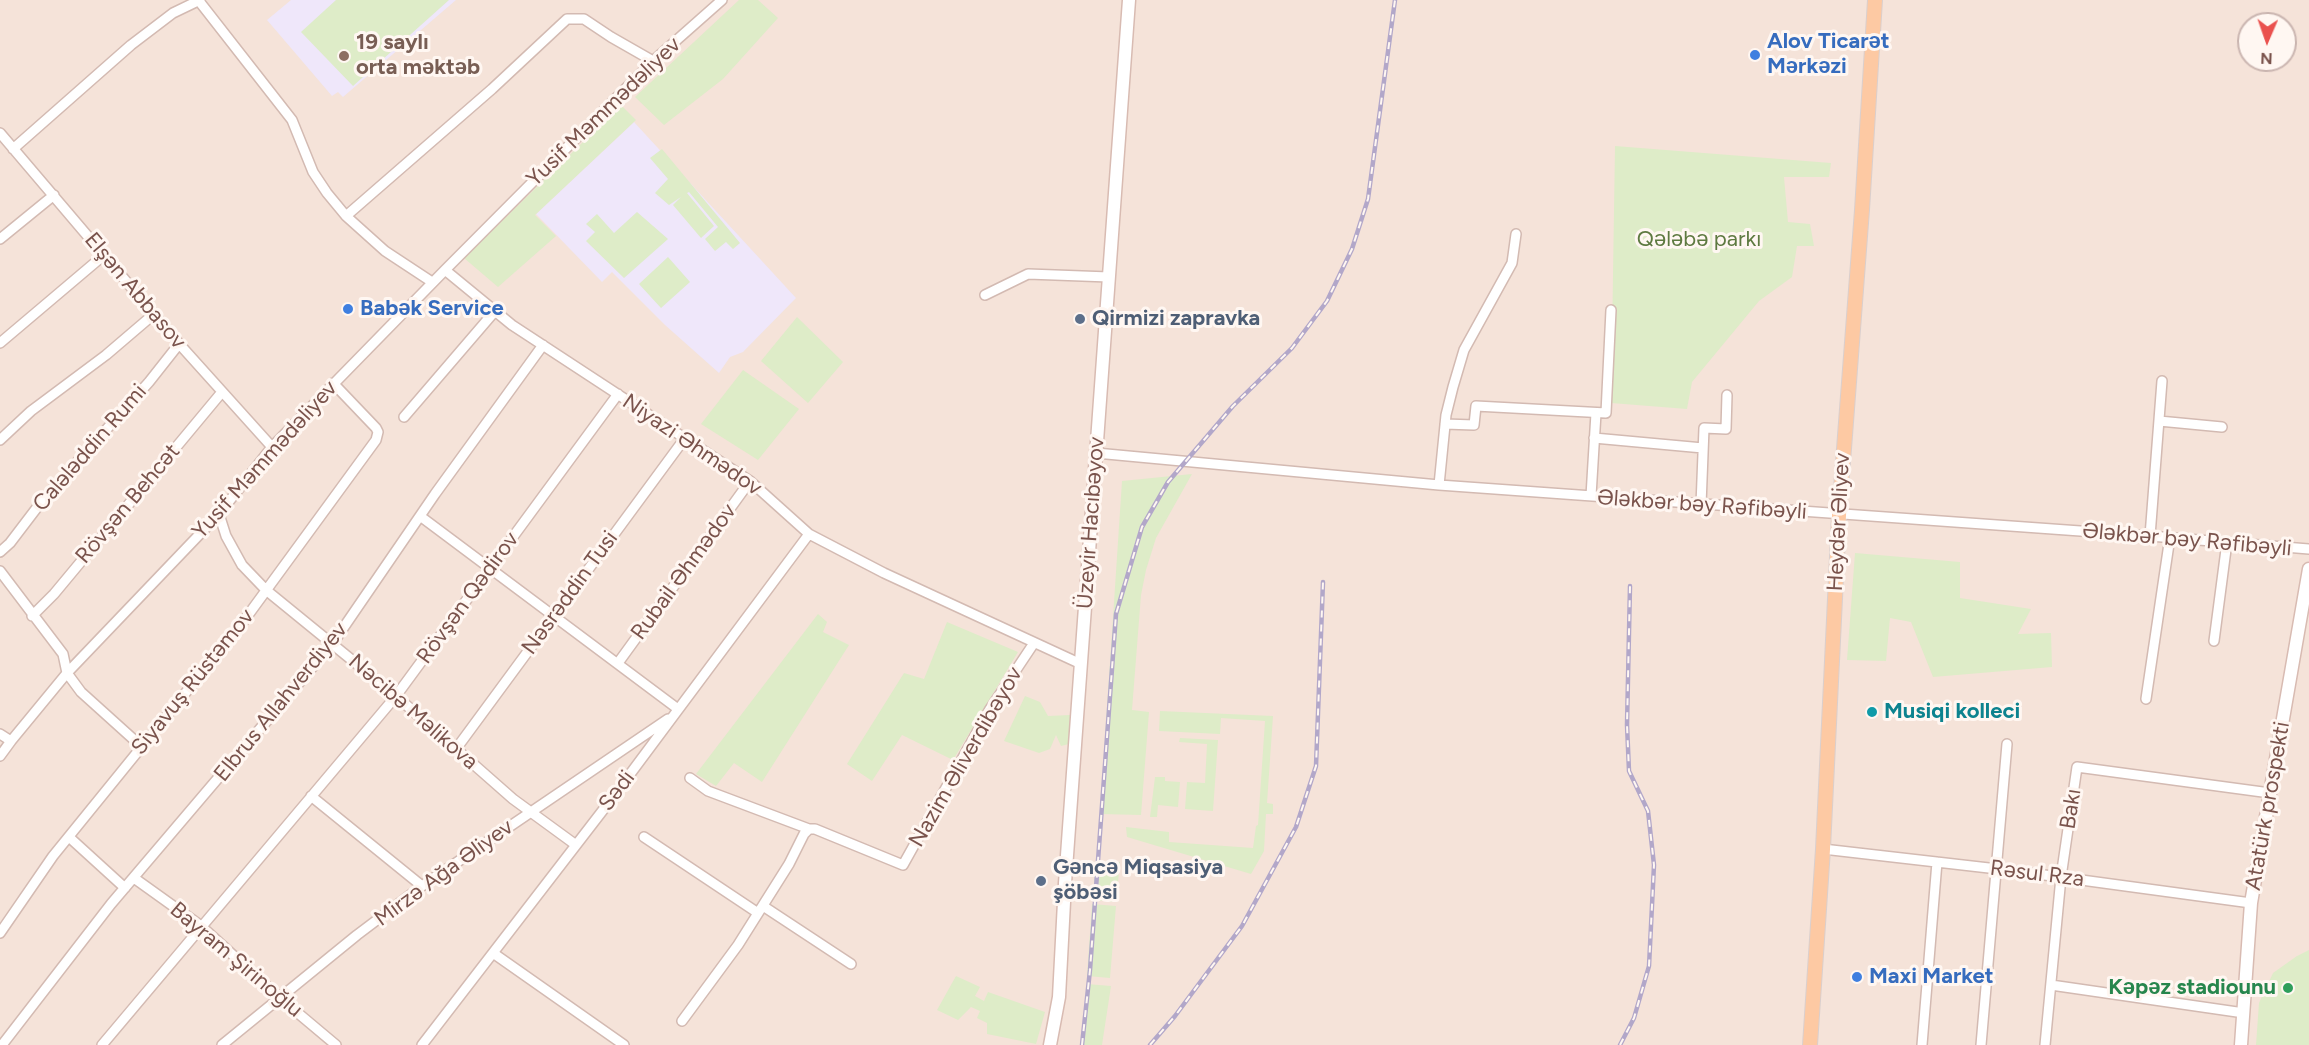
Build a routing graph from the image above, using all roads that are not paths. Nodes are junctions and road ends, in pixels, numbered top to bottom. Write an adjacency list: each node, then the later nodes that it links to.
1 (200, 0): 7 (street); 9 (street)
2 (722, 0): 5 (street, Yusif Məmmədəliyev)
3 (1129, 0): 14 (main road, Üzeyir Hacıbəyov)
4 (1875, 0): 44 (main road, Heydər Əliyev)
5 (653, 61): 9 (street); 13 (street, Yusif Məmmədəliyev)
6 (0, 133): 7 (street, Elşən Abbasov)
7 (13, 149): 8 (street, Elşən Abbasov)
8 (54, 195): 11 (street); 12 (street, Elşən Abbasov)
9 (346, 216): 15 (street)
10 (1516, 234): 31 (street)
11 (0, 238)
12 (105, 255): 19 (street, Elşən Abbasov); 20 (street)
13 (445, 270): 15 (street, Yusif Məmmədəliyev); 18 (street, Niyazi Əhmədov)
14 (1109, 277): 16 (street); 38 (main road, Üzeyir Hacıbəyov)
15 (432, 282): 24 (street, Yusif Məmmədəliyev)
16 (985, 295)
17 (1611, 310): 28 (street)
18 (495, 311): 22 (street, Niyazi Əhmədov); 29 (street)
19 (154, 314): 21 (street, Elşən Abbasov); 35 (street)
20 (0, 343)
21 (179, 344): 25 (street, Elşən Abbasov); 51 (street, Calələddin Rumi)
22 (543, 345): 26 (street, Niyazi Əhmədov); 45 (street, Elbrus Allahverdiyev)
23 (2162, 381): 30 (street)
24 (333, 383): 36 (street, Yusif Məmmədəliyev); 55 (street, Siyavuş Rüstəmov)
25 (222, 392): 36 (street, Elşən Abbasov); 56 (street, Rövşən Behcət)
26 (618, 394): 33 (street, Niyazi Əhmədov); 52 (street, Rövşən Qədirov)
27 (1727, 395): 37 (street)
28 (1596, 413): 31 (street); 34 (street)
29 (404, 417)
30 (2159, 421): 32 (street); 47 (street)
31 (1445, 424): 40 (street)
32 (2222, 427)
33 (685, 438): 39 (street, Niyazi Əhmədov); 57 (street, Nəsrəddin Tusi)
34 (1594, 438): 37 (street); 41 (street)
35 (0, 440)
36 (272, 447): 43 (street, Yusif Məmmədəliyev)
37 (1703, 448): 42 (street)
38 (1096, 453): 40 (street, Ələkbər bəy Rəfibəyli); 62 (main road, Üzeyir Hacıbəyov)
39 (750, 481): 46 (street, Niyazi Əhmədov); 61 (street, Rubail Əhmədov)
40 (1439, 485): 41 (street, Ələkbər bəy Rəfibəyli)
41 (1591, 496): 42 (street, Ələkbər bəy Rəfibəyli)
42 (1701, 505): 44 (street, Ələkbər bəy Rəfibəyli)
43 (219, 514): 55 (street, Nəcibə Məlikova); 63 (street, Yusif Məmmədəliyev)
44 (1839, 515): 47 (street, Ələkbər bəy Rəfibəyli); 81 (main road, Heydər Əliyev)
45 (420, 516): 52 (street); 59 (street, Elbrus Allahverdiyev)
46 (809, 534): 60 (street, Niyazi Əhmədov); 66 (street, Sədi)
47 (2150, 536): 48 (street, Ələkbər bəy Rəfibəyli)
48 (2170, 537): 49 (street, Ələkbər bəy Rəfibəyli); 65 (street)
49 (2227, 542): 50 (street, Ələkbər bəy Rəfibəyli); 58 (street)
50 (2309, 549)
51 (0, 552)
52 (491, 567): 57 (street); 64 (street, Rövşən Qədirov)
53 (2309, 569): 74 (main road, Atatürk prospekti)
54 (0, 571): 56 (street)
55 (266, 590): 59 (street, Nəcibə Məlikova); 70 (street, Siyavuş Rüstəmov)
56 (32, 615): 63 (street)
57 (554, 615): 61 (street); 71 (street, Nəsrəddin Tusi)
58 (2214, 641)
59 (333, 643): 64 (street, Nəcibə Məlikova); 85 (street, Elbrus Allahverdiyev)
60 (1034, 643): 62 (street, Niyazi Əhmədov); 77 (street, Nazim Əliverdibəyov)
61 (618, 663): 66 (street)
62 (1080, 664): 104 (main road, Üzeyir Hacıbəyov)
63 (68, 673): 68 (street, Yusif Məmmədəliyev); 70 (street)
64 (396, 696): 71 (street, Nəcibə Məlikova); 75 (street, Rövşən Qədirov)
65 (2146, 699)
66 (677, 711): 76 (street, Mirzə Ağa Əliyev); 80 (street, Sədi)
67 (0, 734): 68 (street)
68 (11, 741): 72 (street, Yusif Məmmədəliyev)
69 (2007, 744): 83 (street)
70 (142, 747): 78 (street, Siyavuş Rüstəmov)
71 (456, 749): 76 (street, Nəcibə Məlikova)
72 (0, 756)
73 (690, 778): 77 (street)
74 (2270, 793): 84 (street, Bakı); 88 (main road, Atatürk prospekti)
75 (311, 796): 86 (street); 90 (street, Rövşən Qədirov)
76 (530, 812): 80 (street, Nəcibə Məlikova); 86 (street, Mirzə Ağa Əliyev)
77 (809, 829): 89 (street)
78 (69, 837): 87 (street); 91 (street, Siyavuş Rüstəmov)
79 (644, 837): 89 (street)
80 (576, 845): 92 (street, Sədi)
81 (1823, 849): 82 (street, Rəsul Rza); 105 (main road, Heydər Əliyev)
82 (1938, 862): 83 (street, Rəsul Rza); 106 (street)
83 (1997, 868): 84 (street, Rəsul Rza); 107 (street)
84 (2061, 877): 88 (street, Rəsul Rza); 94 (street, Bakı)
85 (134, 878): 87 (street, Elbrus Allahverdiyev); 90 (street, Bayram Şirinoğlu)
86 (422, 886): 95 (street, Mirzə Ağa Əliyev)
87 (126, 888): 98 (street, Elbrus Allahverdiyev)
88 (2251, 903): 96 (main road, Atatürk prospekti)
89 (760, 910): 93 (street); 97 (street)
90 (201, 926): 95 (street, Bayram Şirinoğlu); 99 (street, Rövşən Qədirov)
91 (0, 933)
92 (493, 952): 102 (street, Sədi); 103 (street)
93 (851, 964)
94 (2051, 985): 96 (street); 108 (street, Bakı)
95 (280, 998): 100 (street, Mirzə Ağa Əliyev); 101 (street, Bayram Şirinoğlu)
96 (2244, 1013): 109 (main road, Atatürk prospekti)
97 (682, 1021)
98 (5, 1044)
99 (102, 1045)
100 (222, 1045)
101 (336, 1045)
102 (422, 1045)
103 (624, 1045)
104 (1050, 1045)
105 (1810, 1045)
106 (1922, 1045)
107 (1981, 1045)
108 (2045, 1045)
109 (2241, 1045)

